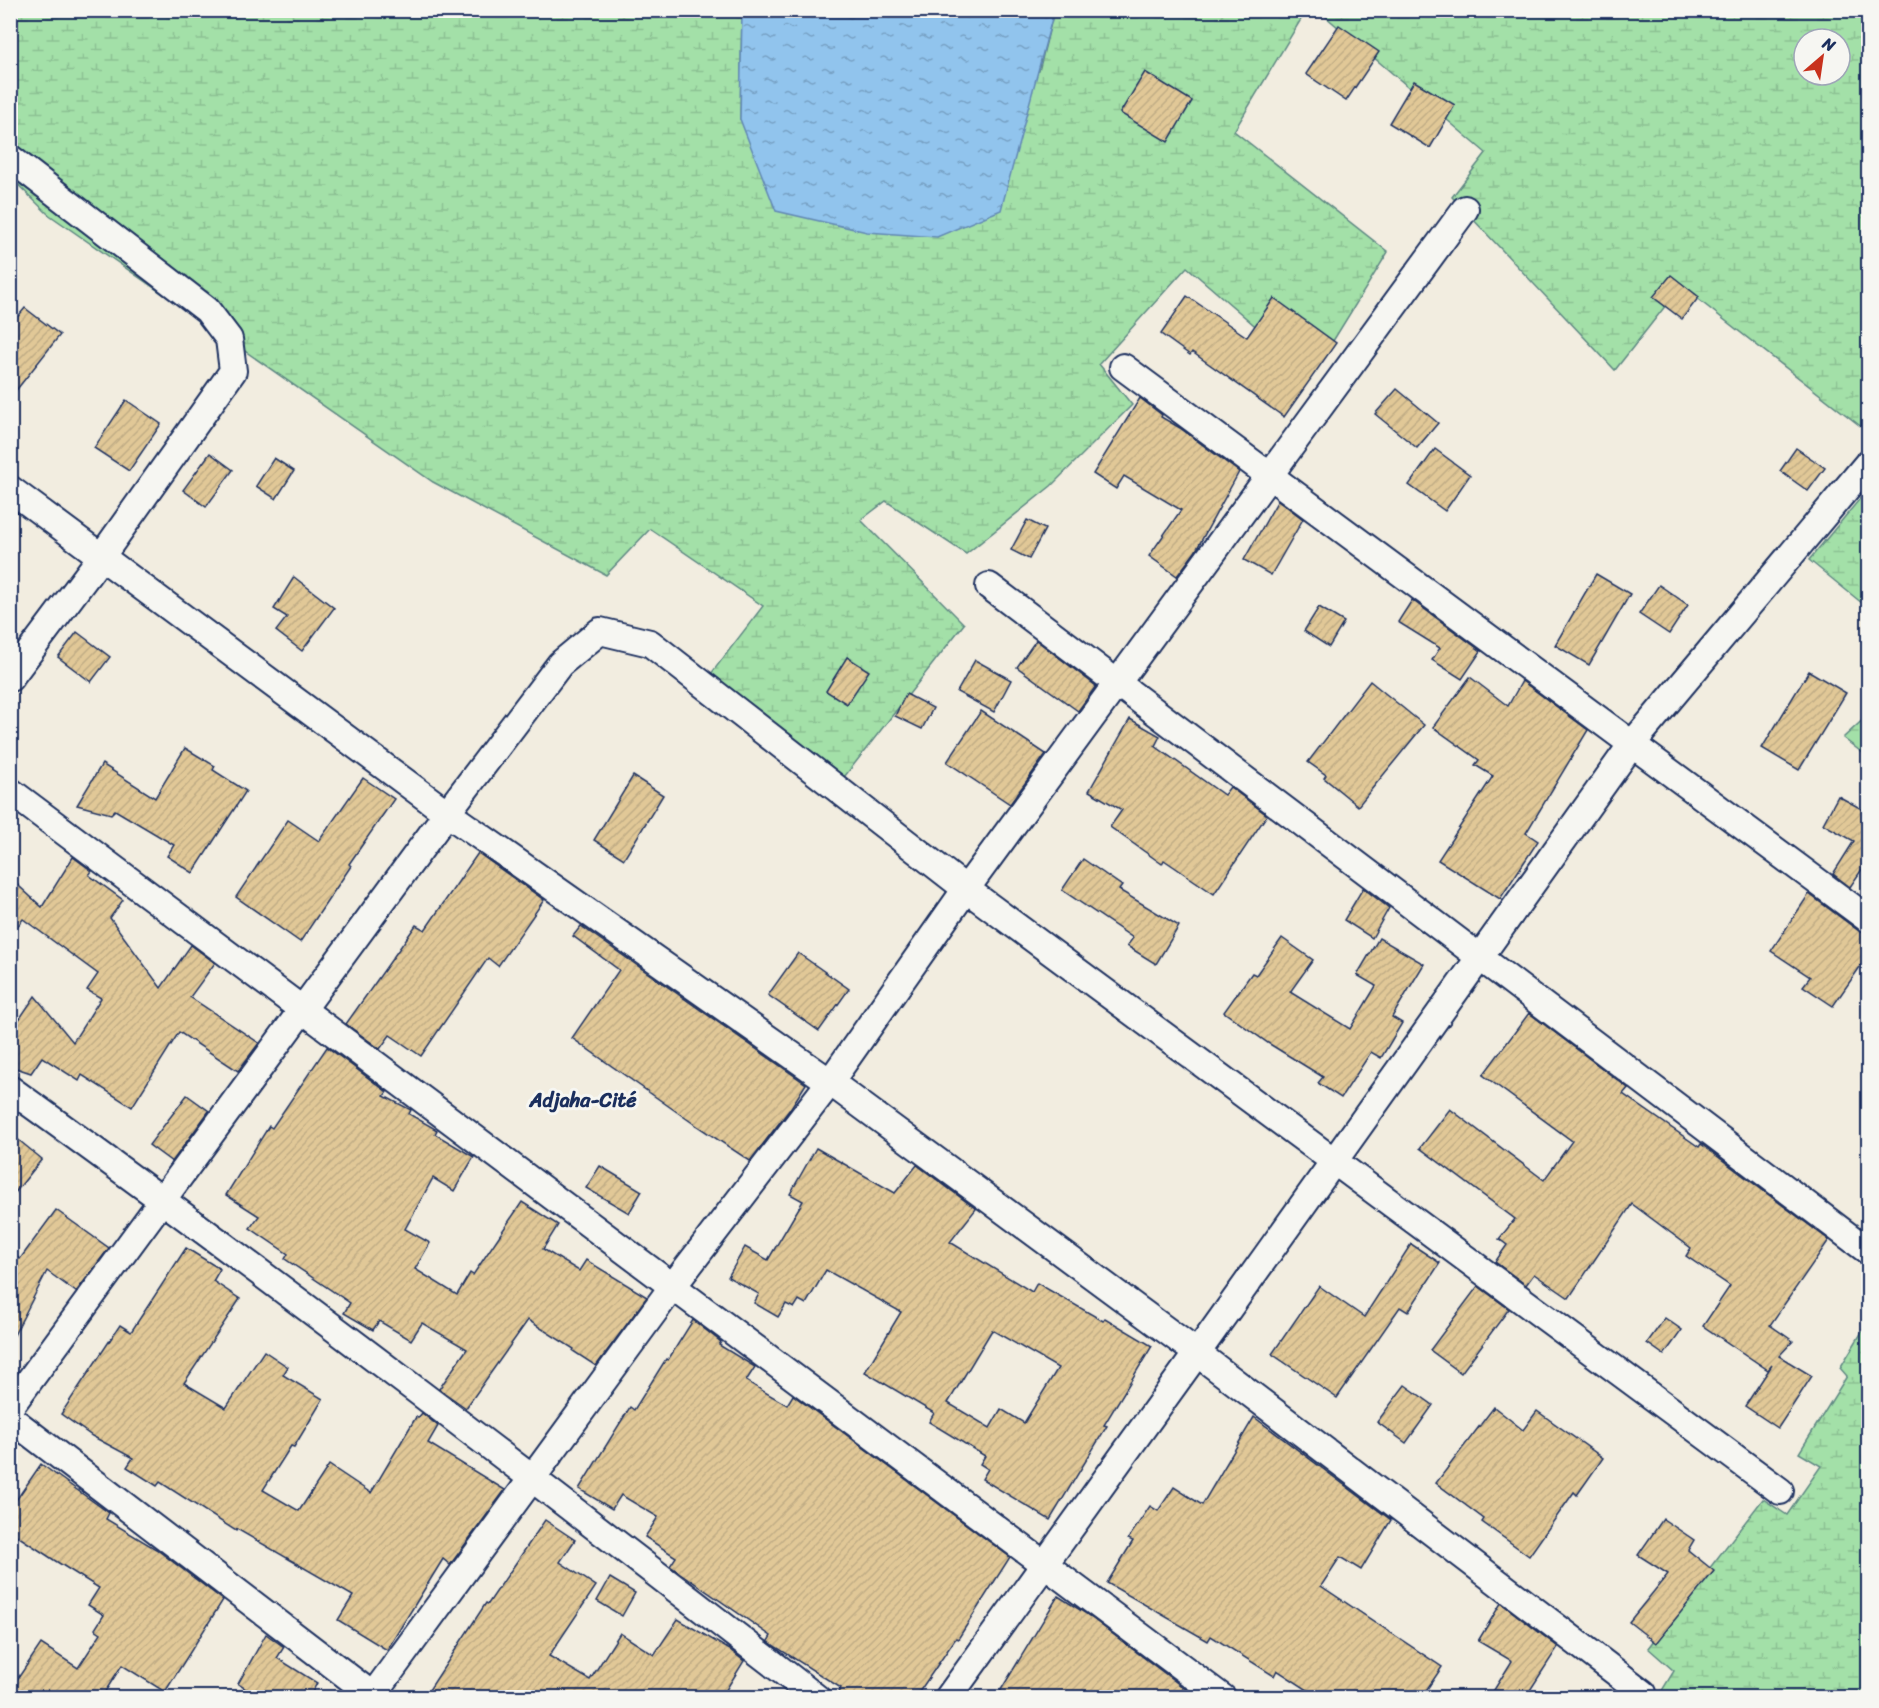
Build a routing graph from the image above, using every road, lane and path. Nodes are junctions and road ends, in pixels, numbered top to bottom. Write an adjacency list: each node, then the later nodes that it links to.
1 (10, 158): 7 (street)
2 (1465, 209): 5 (street)
3 (1124, 367): 5 (street)
4 (1869, 463): 11 (street)
5 (1269, 476): 10 (street); 11 (street)
6 (10, 489): 7 (street)
7 (101, 557): 9 (street); 13 (street)
8 (989, 586): 10 (street)
9 (10, 678)
10 (1117, 683): 14 (street); 16 (street)
11 (1632, 744): 15 (street); 16 (street)
12 (10, 791): 17 (street)
13 (447, 813): 14 (street); 17 (street); 18 (street)
14 (966, 889): 18 (street); 20 (street)
15 (1869, 919)
16 (1479, 957): 20 (street); 22 (street)
17 (303, 1010): 21 (street); 23 (street)
18 (830, 1082): 23 (street); 24 (street)
19 (10, 1089): 21 (street)
20 (1333, 1161): 24 (street); 28 (street)
21 (164, 1200): 25 (street); 27 (street)
22 (1869, 1251)
23 (673, 1286): 27 (street); 29 (street)
24 (1197, 1353): 29 (street); 30 (street)
25 (10, 1407)
26 (10, 1418): 31 (street)
27 (533, 1478): 31 (street); 32 (street)
28 (1780, 1491)
29 (1044, 1563): 33 (street); 34 (street)
30 (1643, 1693)
31 (374, 1697)
32 (817, 1698)
33 (948, 1698)
34 (1223, 1698)

